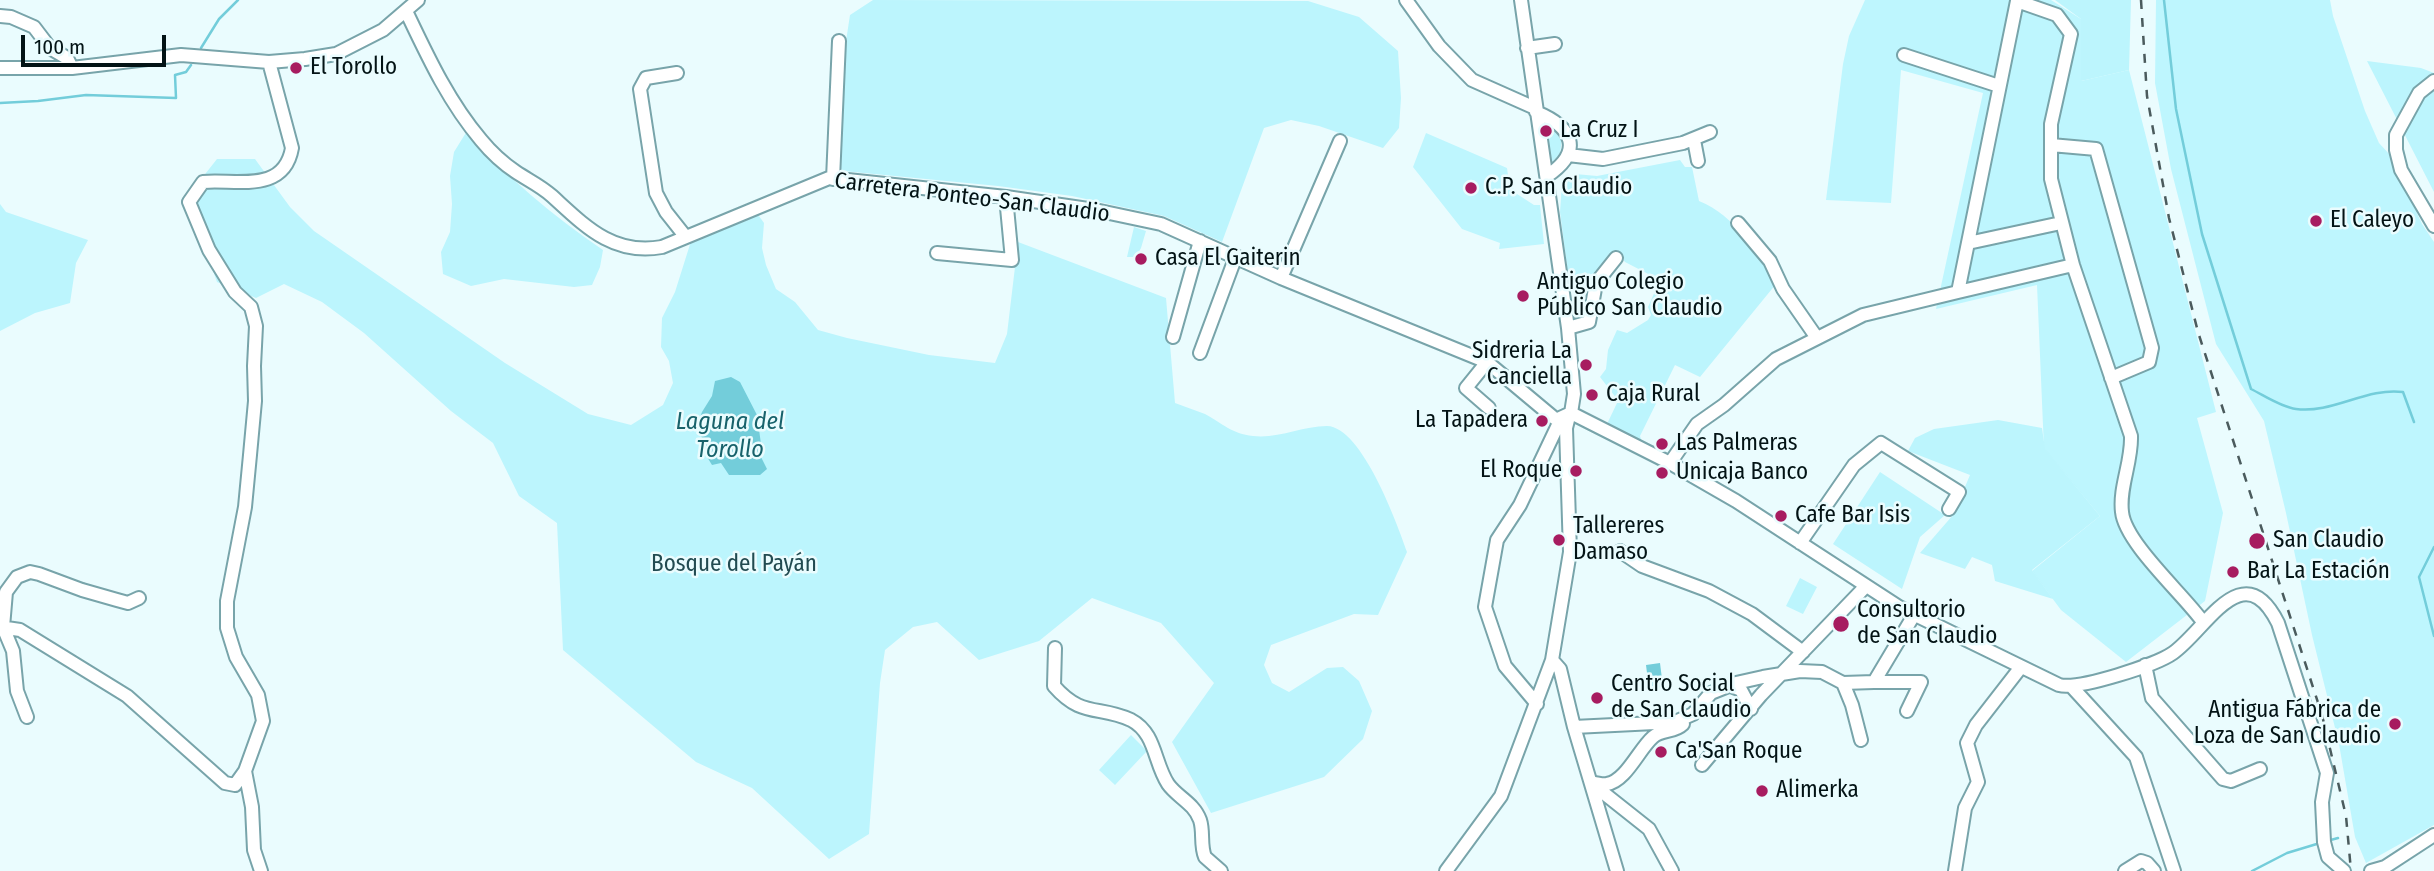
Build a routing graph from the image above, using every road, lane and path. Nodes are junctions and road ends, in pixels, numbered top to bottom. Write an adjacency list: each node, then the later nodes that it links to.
1 (418, 0): 5 (street)
2 (1406, 0): 17 (street)
3 (1521, 0): 9 (street)
4 (2016, 1): 16 (street); 21 (street)
5 (406, 11): 11 (street); 30 (street, Carretera Ponteo-San Claudio)
6 (0, 16): 13 (street)
7 (839, 41): 25 (street)
8 (1555, 44): 9 (street)
9 (1527, 48): 17 (street)
10 (1904, 55): 16 (street)
11 (269, 62): 13 (street); 77 (street)
12 (0, 68): 13 (street)
13 (72, 68)
14 (677, 73): 30 (street)
15 (2434, 82): 29 (street)
16 (2000, 86): 32 (street)
17 (1536, 110): 22 (street); 24 (street)
18 (1710, 132): 19 (street)
19 (1694, 140): 22 (street); 23 (street)
20 (1340, 141): 37 (street)
21 (2051, 145): 28 (street); 44 (street)
22 (1568, 155): 24 (street)
23 (1698, 161)
24 (1547, 176): 39 (street)
25 (833, 179): 26 (street, Carretera Ponteo-San Claudio); 30 (street, Carretera Ponteo-San Claudio)
26 (1006, 197): 31 (street, Carretera Ponteo-San Claudio); 33 (street)
27 (1738, 223): 41 (street)
28 (2061, 223): 32 (street); 36 (street)
29 (2434, 226)
30 (685, 236)
31 (1200, 241): 34 (street, Carretera Ponteo-San Claudio); 40 (street)
32 (1968, 243): 38 (street)
33 (937, 253)
34 (1236, 256): 37 (street, Carretera Ponteo-San Claudio); 42 (street)
35 (1616, 258): 39 (street)
36 (2073, 265): 38 (street); 44 (street)
37 (1281, 278): 43 (street, Carretera Ponteo-San Claudio)
38 (1958, 292): 41 (street)
39 (1569, 328): 46 (street)
40 (1173, 337)
41 (1817, 338): 47 (street)
42 (1199, 354)
43 (1487, 362): 45 (street); 46 (street, Carretera Ponteo-San Claudio)
44 (2111, 379): 54 (street)
45 (1489, 408)
46 (1570, 414): 47 (street); 58 (street); 68 (street)
47 (1670, 463): 49 (street)
48 (1949, 509): 49 (street)
49 (1800, 543): 51 (street)
50 (1620, 551): 57 (street)
51 (1865, 587): 53 (street); 57 (street)
52 (139, 598): 55 (street)
53 (1913, 615): 60 (street); 64 (street)
54 (2203, 622): 59 (street); 81 (street)
55 (1, 627): 72 (street); 77 (street)
56 (1055, 648): 83 (street)
57 (1803, 652): 61 (street)
58 (1552, 660): 68 (street); 73 (street)
59 (2145, 665): 66 (street); 76 (street)
60 (2021, 667): 66 (street); 87 (street)
61 (1783, 675): 62 (street); 63 (street); 67 (street)
62 (1755, 678): 65 (street); 67 (street)
63 (1843, 682): 64 (street); 74 (street)
64 (1874, 682): 70 (street)
65 (1731, 685): 67 (street); 69 (street); 71 (street)
66 (2072, 687): 90 (street)
67 (1761, 695): 69 (street)
68 (1537, 704): 84 (street)
69 (1751, 709): 75 (street)
70 (1908, 711)
71 (1693, 714): 73 (street); 78 (street)
72 (27, 717)
73 (1574, 727): 78 (street)
74 (1861, 740)
75 (1702, 765)
76 (2260, 769)
77 (245, 771): 82 (street)
78 (1591, 782): 85 (street); 86 (street)
79 (2434, 835): 80 (street)
80 (2384, 869): 91 (street)
81 (2340, 870)
82 (261, 871)
83 (1221, 871)
84 (1446, 871)
85 (1617, 871)
86 (1672, 871)
87 (1955, 871)
88 (2124, 871): 89 (street)
89 (2154, 871)
90 (2174, 871)
91 (2371, 871)

